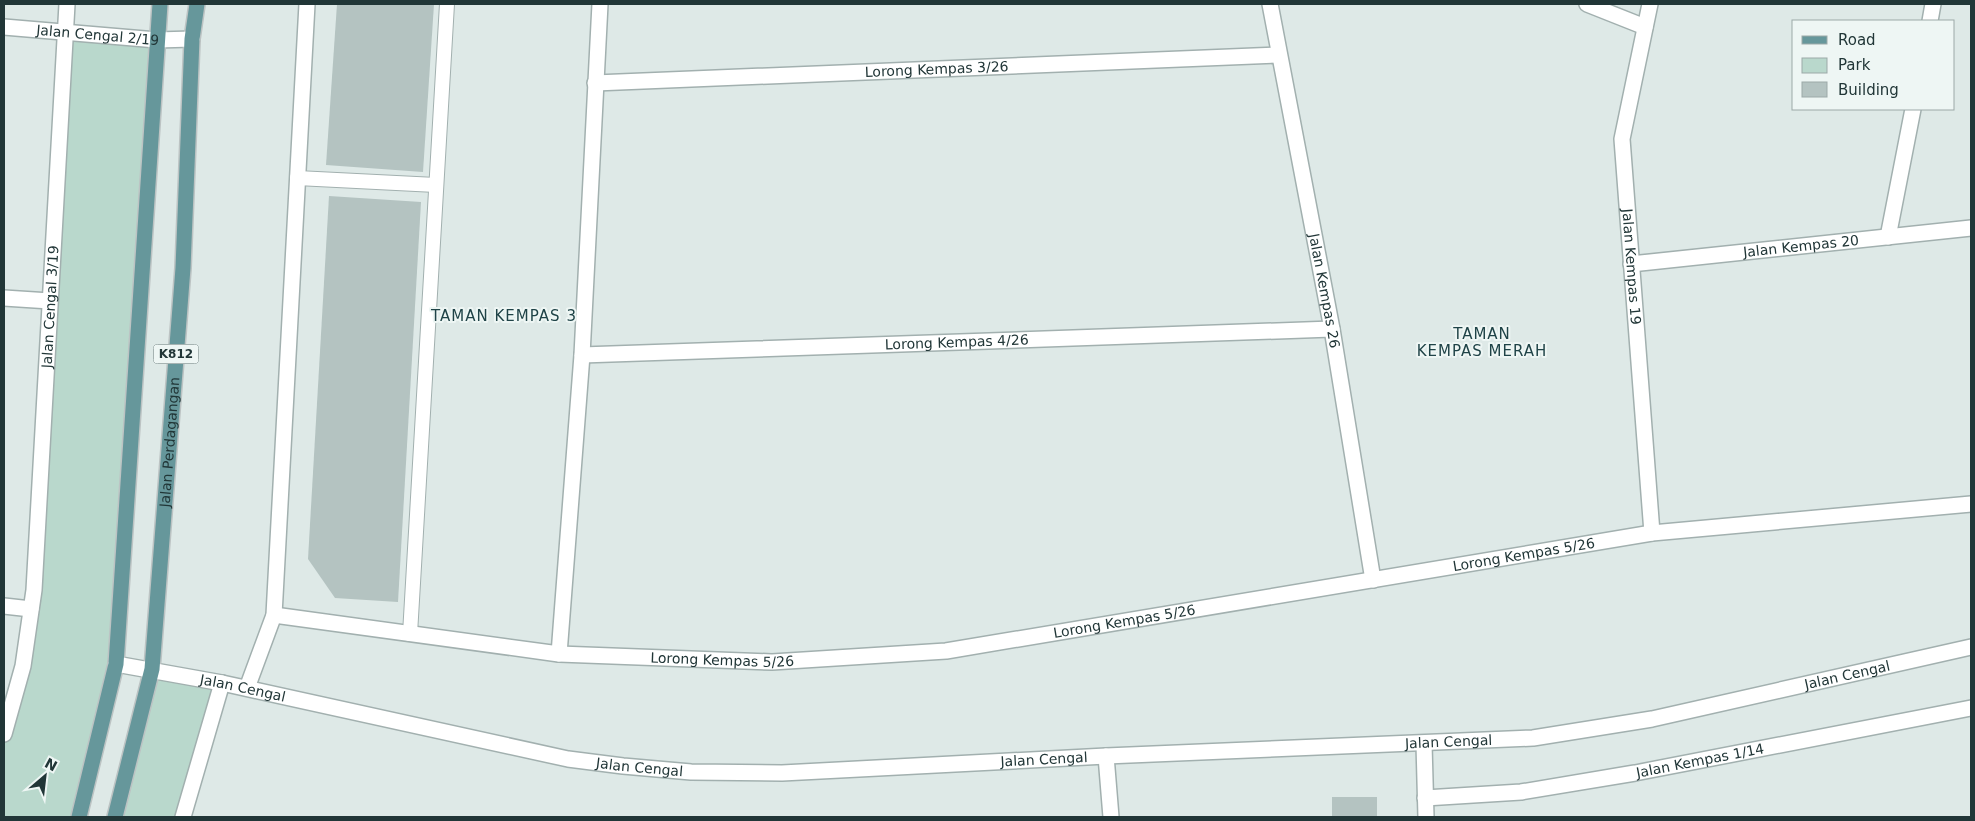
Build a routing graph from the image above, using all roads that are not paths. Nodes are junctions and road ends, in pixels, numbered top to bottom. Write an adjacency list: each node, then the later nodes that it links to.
1 (67, 4): 14 (street, Jalan Cengal 3/19)
2 (160, 4): 16 (main road, K812)
3 (197, 4): 15 (main road, Jalan Perdagangan / K812)
4 (307, 4): 20 (street)
5 (447, 4): 21 (lane)
6 (600, 4): 18 (street)
7 (1270, 4): 17 (street, Jalan Kempas 26)
8 (1588, 4): 13 (street)
9 (1650, 4): 13 (street, Jalan Kempas 19)
10 (1933, 4): 11 (street)
11 (1930, 20)
12 (4, 27): 14 (street, Jalan Cengal 2/19)
13 (1645, 27): 24 (street, Jalan Kempas 19)
14 (65, 31): 16 (street, Jalan Cengal 2/19); 26 (street, Jalan Cengal 3/19)
15 (192, 39): 16 (street, Jalan Cengal 2/19); 39 (main road, Jalan Perdagangan / K812)
16 (157, 40): 38 (main road, K812)
17 (1279, 55): 18 (street, Lorong Kempas 3/26); 27 (street, Jalan Kempas 26)
18 (595, 83): 28 (street)
19 (1913, 110): 23 (street)
20 (298, 178): 21 (lane); 34 (street)
21 (436, 186): 35 (lane)
22 (1971, 228): 23 (street, Jalan Kempas 20)
23 (1888, 237): 24 (street, Jalan Kempas 20)
24 (1631, 264): 30 (street, Jalan Kempas 19)
25 (4, 298): 26 (street)
26 (50, 301): 33 (street, Jalan Cengal 3/19)
27 (1332, 330): 28 (street, Lorong Kempas 4/26); 31 (street, Jalan Kempas 26)
28 (582, 355): 37 (street)
29 (1971, 504): 30 (street, Lorong Kempas 5/26)
30 (1652, 533): 31 (street, Lorong Kempas 5/26)
31 (1373, 580): 37 (street, Lorong Kempas 5/26)
32 (4, 606): 33 (street)
33 (32, 609): 43 (street, Jalan Cengal 3/19)
34 (274, 615): 35 (street, Lorong Kempas 5/26); 41 (street)
35 (410, 634): 37 (street, Lorong Kempas 5/26)
36 (1971, 647): 44 (street, Jalan Cengal)
37 (559, 654)
38 (116, 664): 39 (street, Jalan Cengal); 47 (main road, K812)
39 (152, 669): 40 (street, Jalan Cengal); 48 (main road, Jalan Perdagangan / K812)
40 (222, 683): 41 (street, Jalan Cengal); 49 (street)
41 (247, 688): 45 (street, Jalan Cengal)
42 (1971, 708): 46 (street, Jalan Kempas 1/14)
43 (4, 734)
44 (1424, 744): 45 (street, Jalan Cengal); 46 (street)
45 (1106, 756): 50 (street)
46 (1425, 798): 51 (street)
47 (79, 817)
48 (115, 817)
49 (183, 817)
50 (1111, 817)
51 (1426, 817)

